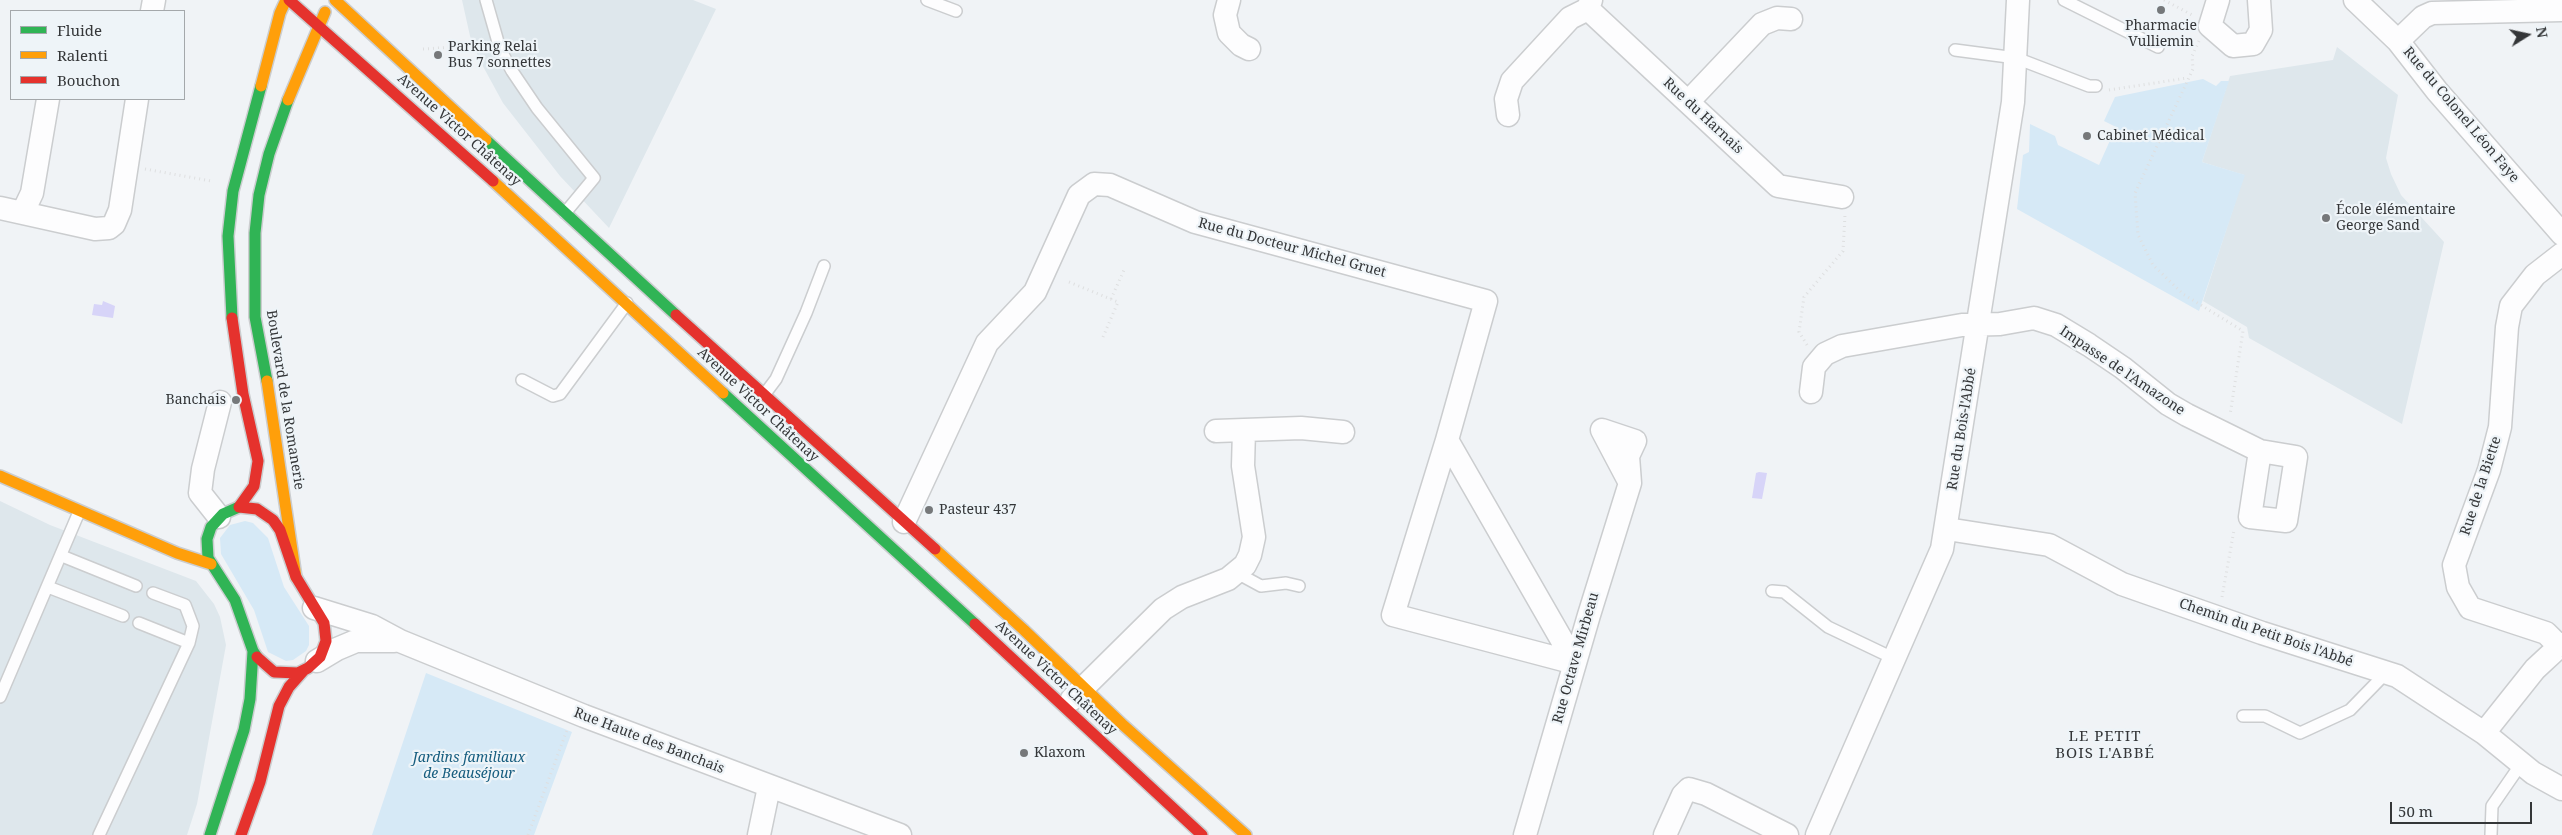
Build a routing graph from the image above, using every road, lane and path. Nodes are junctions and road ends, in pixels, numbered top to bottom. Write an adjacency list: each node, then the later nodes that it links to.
1 (288, 0): 18 (main road, Avenue Victor Châtenay); 34 (main road, Boulevard de la Romanerie)
2 (330, 0): 18 (main road, Boulevard de la Romanerie)
3 (335, 0): 38 (main road, Avenue Victor Châtenay)
4 (486, 0): 38 (lane)
5 (927, 0): 15 (lane)
6 (1229, 0): 23 (street)
7 (2018, 0): 25 (street, Rue du Bois-l'Abbé)
8 (2064, 0): 21 (lane)
9 (2164, 0): 17 (path)
10 (2218, 0): 17 (street)
11 (2259, 0): 17 (street)
12 (2355, 0): 19 (street, Rue du Colonel Léon Faye)
13 (1590, 4): 30 (street, Rue du Harnais); 31 (street)
14 (2562, 10): 19 (street)
15 (956, 11)
16 (1791, 19): 30 (street)
17 (2210, 26): 26 (path)
18 (319, 27): 34 (main road, Boulevard de la Romanerie); 38 (main road, Avenue Victor Châtenay)
19 (2398, 41): 39 (street, Rue du Colonel Léon Faye)
20 (457, 47): 22 (path)
21 (2158, 47)
22 (419, 49)
23 (1249, 49)
24 (1955, 50): 25 (lane)
25 (2016, 58): 27 (lane); 47 (street, Rue du Bois-l'Abbé)
26 (2187, 78): 27 (path); 54 (path)
27 (2096, 86)
28 (48, 100): 37 (street)
29 (137, 100): 37 (street)
30 (1688, 102): 35 (street, Rue du Harnais)
31 (1508, 115)
32 (144, 169): 33 (path)
33 (211, 181)
34 (246, 193): 62 (main road, Boulevard de la Romanerie); 74 (main road, Boulevard de la Romanerie)
35 (1843, 205): 48 (path)
36 (0, 208): 37 (street)
37 (24, 212)
38 (557, 223): 44 (main road, Avenue Victor Châtenay); 46 (main road, Avenue Victor Châtenay)
39 (2562, 234)
40 (2562, 254): 87 (street, Rue de la Biette)
41 (824, 266): 52 (lane)
42 (1124, 270): 45 (path)
43 (1069, 282): 45 (path)
44 (642, 284): 46 (lane); 52 (main road, Avenue Victor Châtenay)
45 (1111, 299): 49 (path)
46 (626, 303): 50 (lane); 80 (main road, Avenue Victor Châtenay)
47 (1978, 324): 51 (street, Impasse de l'Amazone); 59 (street, Impasse de l'Amazone); 68 (street, Rue du Bois-l'Abbé)
48 (1800, 336)
49 (1103, 337)
50 (522, 380)
51 (1811, 392)
52 (764, 395): 65 (main road, Avenue Victor Châtenay)
53 (220, 402): 64 (street)
54 (2228, 425)
55 (1244, 430): 56 (street); 57 (street); 73 (street)
56 (1216, 431)
57 (1343, 432)
58 (1447, 440): 65 (street, Rue du Docteur Michel Gruet); 90 (street); 90 (street)
59 (2260, 451)
60 (0, 476): 63 (main road)
61 (1630, 483): 90 (street, Rue Octave Mirbeau)
62 (239, 508): 64 (main road); 74 (main road)
63 (80, 512): 70 (main road); 71 (lane)
64 (216, 519): 67 (main road); 72 (main road)
65 (904, 522): 80 (main road, Avenue Victor Châtenay)
66 (2236, 527): 81 (path)
67 (196, 530)
68 (1947, 530): 89 (street, Rue du Bois-l'Abbé); 92 (street, Chemin du Petit Bois l'Abbé)
69 (170, 536): 70 (main road)
70 (147, 538): 72 (main road)
71 (62, 556): 75 (lane); 77 (lane)
72 (211, 564): 88 (main road)
73 (1237, 573): 76 (lane); 93 (street)
74 (296, 578): 82 (main road)
75 (136, 586)
76 (1299, 586)
77 (48, 587): 83 (lane); 94 (lane)
78 (1772, 591): 89 (lane)
79 (153, 593): 86 (lane)
80 (964, 595): 93 (main road, Avenue Victor Châtenay); 95 (main road, Avenue Victor Châtenay)
81 (2221, 605)
82 (314, 608): 85 (street, Rue Haute des Banchais); 91 (main road)
83 (123, 616)
84 (139, 623): 86 (lane)
85 (400, 642): 91 (street, Rue Haute des Banchais); 100 (street, Rue Haute des Banchais)
86 (189, 643): 102 (lane)
87 (2560, 645): 98 (street)
88 (253, 651): 91 (main road); 103 (main road)
89 (1895, 659): 113 (street, Rue du Bois-l'Abbé)
90 (1575, 663): 110 (street, Rue Octave Mirbeau)
91 (310, 666): 104 (main road)
92 (2386, 673): 96 (lane); 98 (street, Chemin du Petit Bois l'Abbé)
93 (1086, 686): 95 (street); 109 (main road, Avenue Victor Châtenay)
94 (0, 697)
95 (1066, 706): 108 (main road, Avenue Victor Châtenay)
96 (2243, 716)
97 (569, 726): 105 (path)
98 (2484, 733): 99 (street, Chemin du Petit Bois l'Abbé)
99 (2521, 764): 101 (street, Chemin du Petit Bois l'Abbé); 114 (lane)
100 (769, 787): 106 (street); 107 (street, Rue Haute des Banchais)
101 (2562, 789)
102 (99, 835)
103 (210, 835)
104 (241, 835)
105 (528, 835)
106 (759, 835)
107 (900, 835)
108 (1202, 835)
109 (1246, 835)
110 (1525, 835)
111 (1665, 835): 112 (street)
112 (1788, 835)
113 (1817, 835)
114 (2492, 835)

